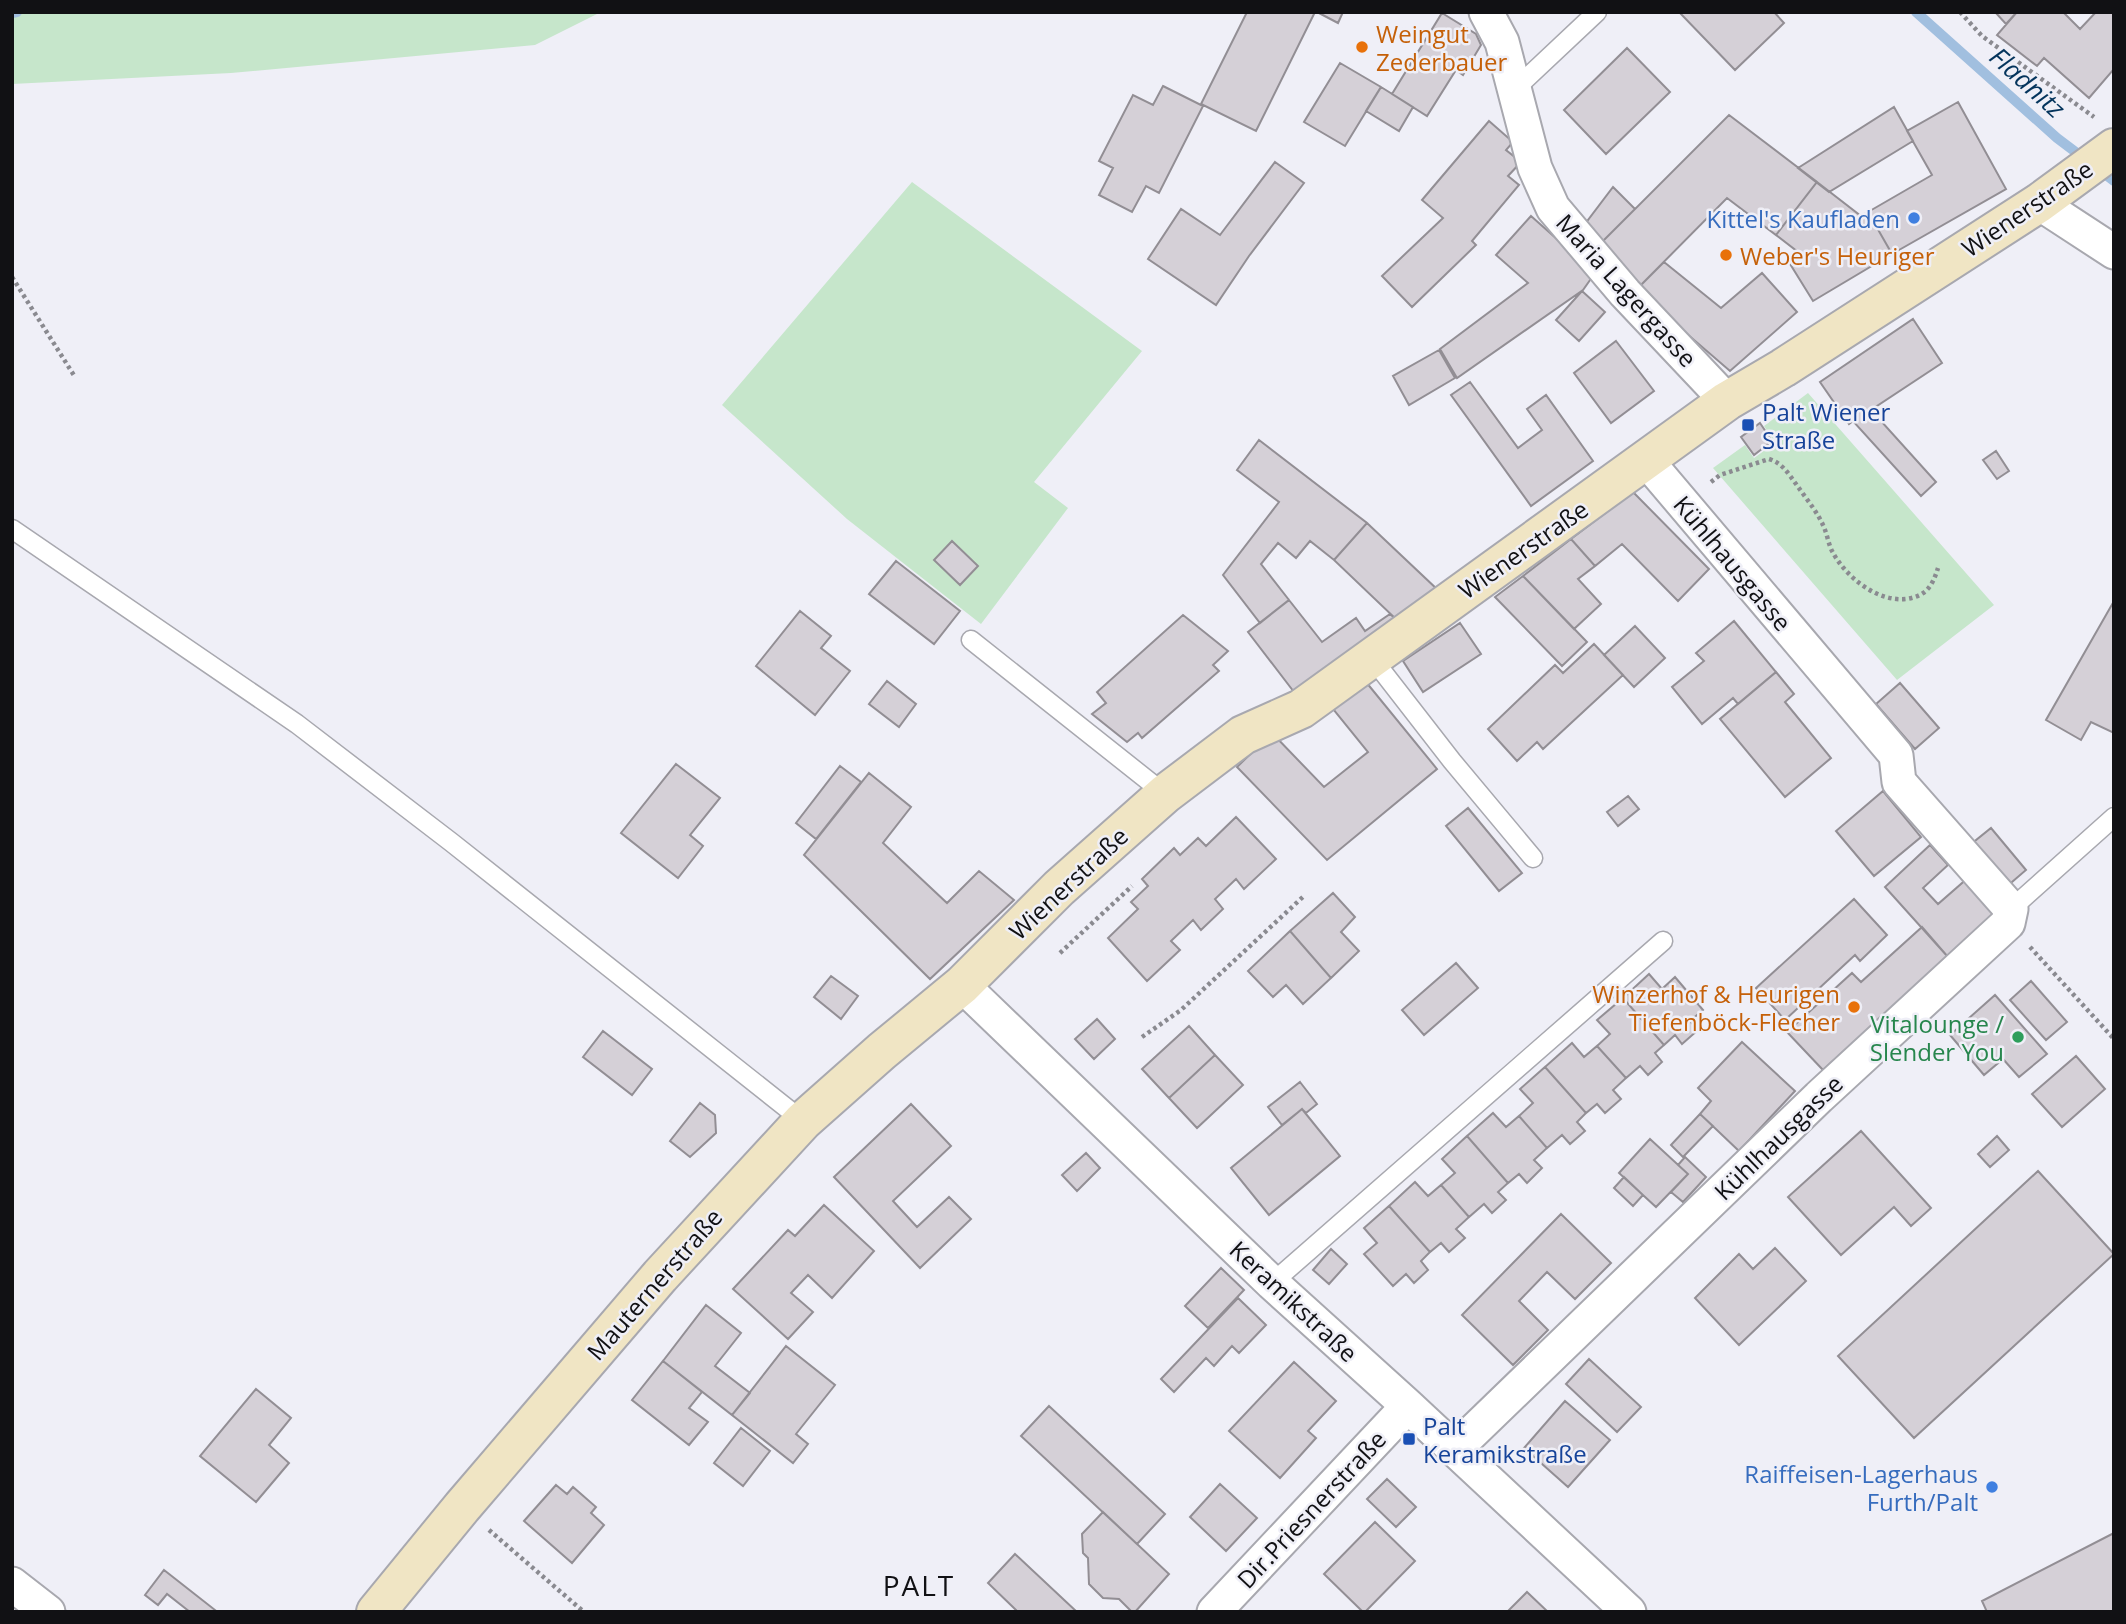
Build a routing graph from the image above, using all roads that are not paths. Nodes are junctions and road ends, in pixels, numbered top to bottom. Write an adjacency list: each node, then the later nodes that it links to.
1 (1486, 12): 3 (street, Maria Lagergasse)
2 (1597, 12): 3 (lane)
3 (1515, 89): 7 (street, Maria Lagergasse)
4 (2108, 136): 5 (street, Wienerstraße)
5 (2039, 203): 6 (street); 7 (street, Wienerstraße)
6 (2114, 252)
7 (1727, 401): 8 (street, Wienerstraße)
8 (1647, 461): 11 (street, Wienerstraße); 15 (street, Kühlhausgasse)
9 (12, 530): 18 (lane)
10 (971, 640): 12 (lane)
11 (1371, 658): 12 (street, Wienerstraße); 14 (lane)
12 (1165, 794): 17 (street, Wienerstraße)
13 (2114, 817): 15 (lane)
14 (1534, 858)
15 (2010, 916): 21 (street, Kühlhausgasse)
16 (1663, 941): 19 (lane)
17 (962, 985): 18 (street, Mauternerstraße); 19 (street, Keramikstraße)
18 (803, 1121): 24 (street, Mauternerstraße)
19 (1272, 1283): 20 (street, Keramikstraße)
20 (1408, 1406): 21 (street, Keramikstraße); 25 (street, Dir.Priesnerstraße)
21 (1455, 1449): 26 (street, Keramikstraße)
22 (12, 1584): 23 (street)
23 (48, 1612)
24 (376, 1612)
25 (1214, 1612)
26 (1629, 1612)

